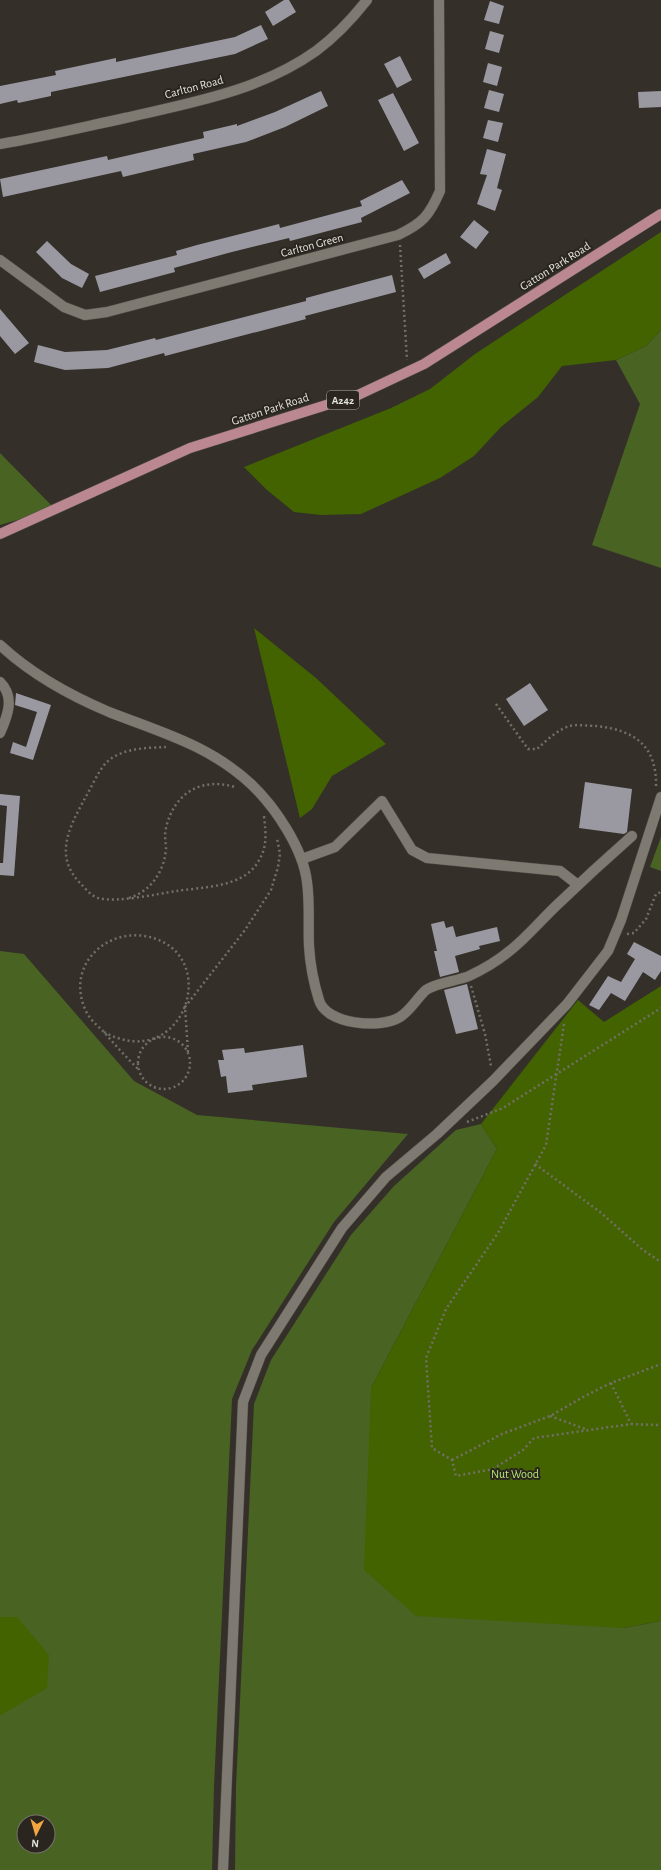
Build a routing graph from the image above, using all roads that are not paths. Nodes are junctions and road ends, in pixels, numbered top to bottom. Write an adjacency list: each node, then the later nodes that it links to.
1 (367, 0): 3 (street, Carlton Road)
2 (439, 0): 5 (street, Carlton Green)
3 (0, 144)
4 (661, 214): 6 (main road, Gatton Park Road / A242)
5 (0, 260)
6 (0, 534)
7 (0, 645): 12 (street)
8 (0, 682): 9 (street)
9 (0, 733)
10 (658, 796): 14 (street)
11 (632, 836): 13 (street)
12 (302, 859): 13 (street); 13 (street)
13 (578, 885)
14 (223, 1870)

